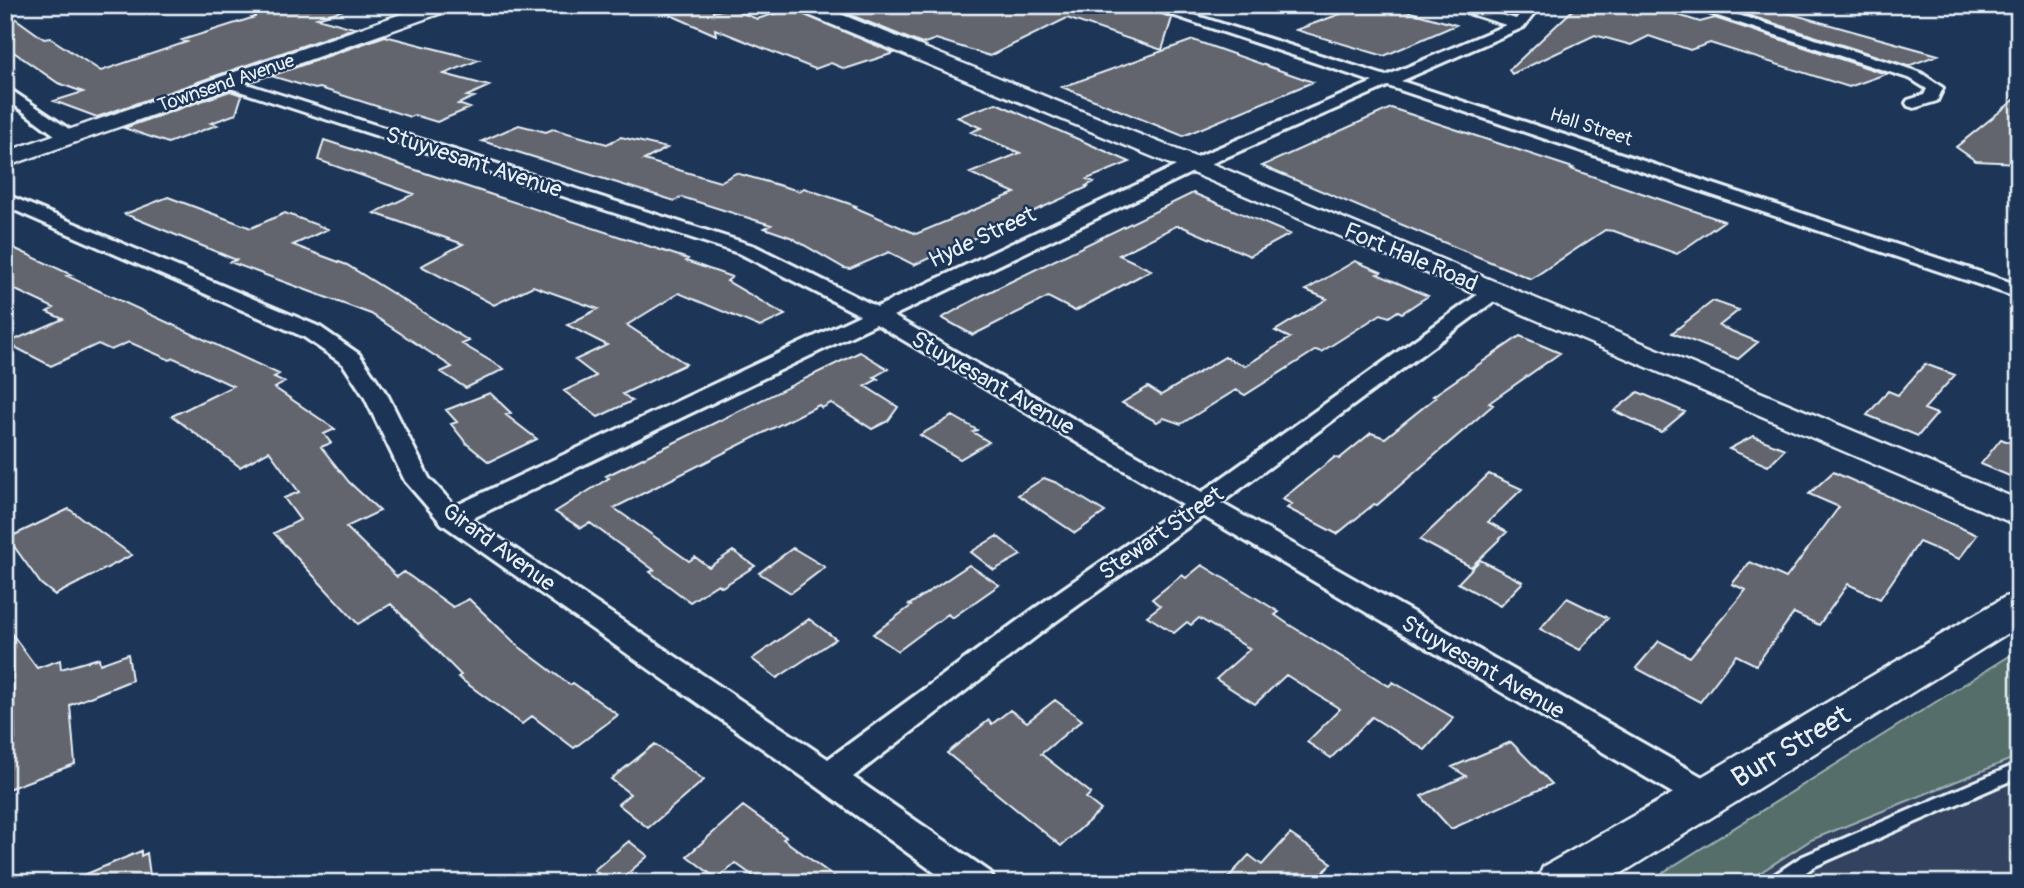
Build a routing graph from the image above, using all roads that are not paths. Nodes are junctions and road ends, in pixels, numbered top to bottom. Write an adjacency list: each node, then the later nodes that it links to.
1 (446, 5): 9 (street, Townsend Avenue)
2 (802, 5): 14 (street, Fort Hale Road)
3 (1149, 5): 8 (street, Hall Street)
4 (1449, 5): 7 (street)
5 (1534, 5): 7 (street, Hyde Street)
6 (1691, 5): 11 (street)
7 (1519, 24): 8 (street, Hyde Street)
8 (1387, 80): 14 (street, Hyde Street); 17 (street, Hall Street)
9 (226, 82): 12 (street, Townsend Avenue); 18 (street, Stuyvesant Avenue)
10 (5, 91): 12 (street)
11 (1914, 103)
12 (69, 137): 13 (street, Townsend Avenue)
13 (5, 160)
14 (1193, 165): 16 (street, Fort Hale Road); 18 (street, Hyde Street)
15 (5, 199): 21 (street, Girard Avenue)
16 (1494, 292): 19 (street, Stewart Street); 20 (street, Fort Hale Road)
17 (2019, 292)
18 (876, 315): 19 (street, Stuyvesant Avenue); 21 (street, Hyde Street)
19 (1203, 504): 24 (street, Stewart Street); 25 (street, Stuyvesant Avenue)
20 (2019, 514)
21 (451, 518): 24 (street, Girard Avenue)
22 (2019, 607): 25 (street, Burr Street)
23 (2019, 770): 28 (lane)
24 (828, 777): 26 (street, Girard Avenue)
25 (1708, 797): 27 (street, Burr Street)
26 (977, 883)
27 (1560, 883)
28 (1777, 883)

